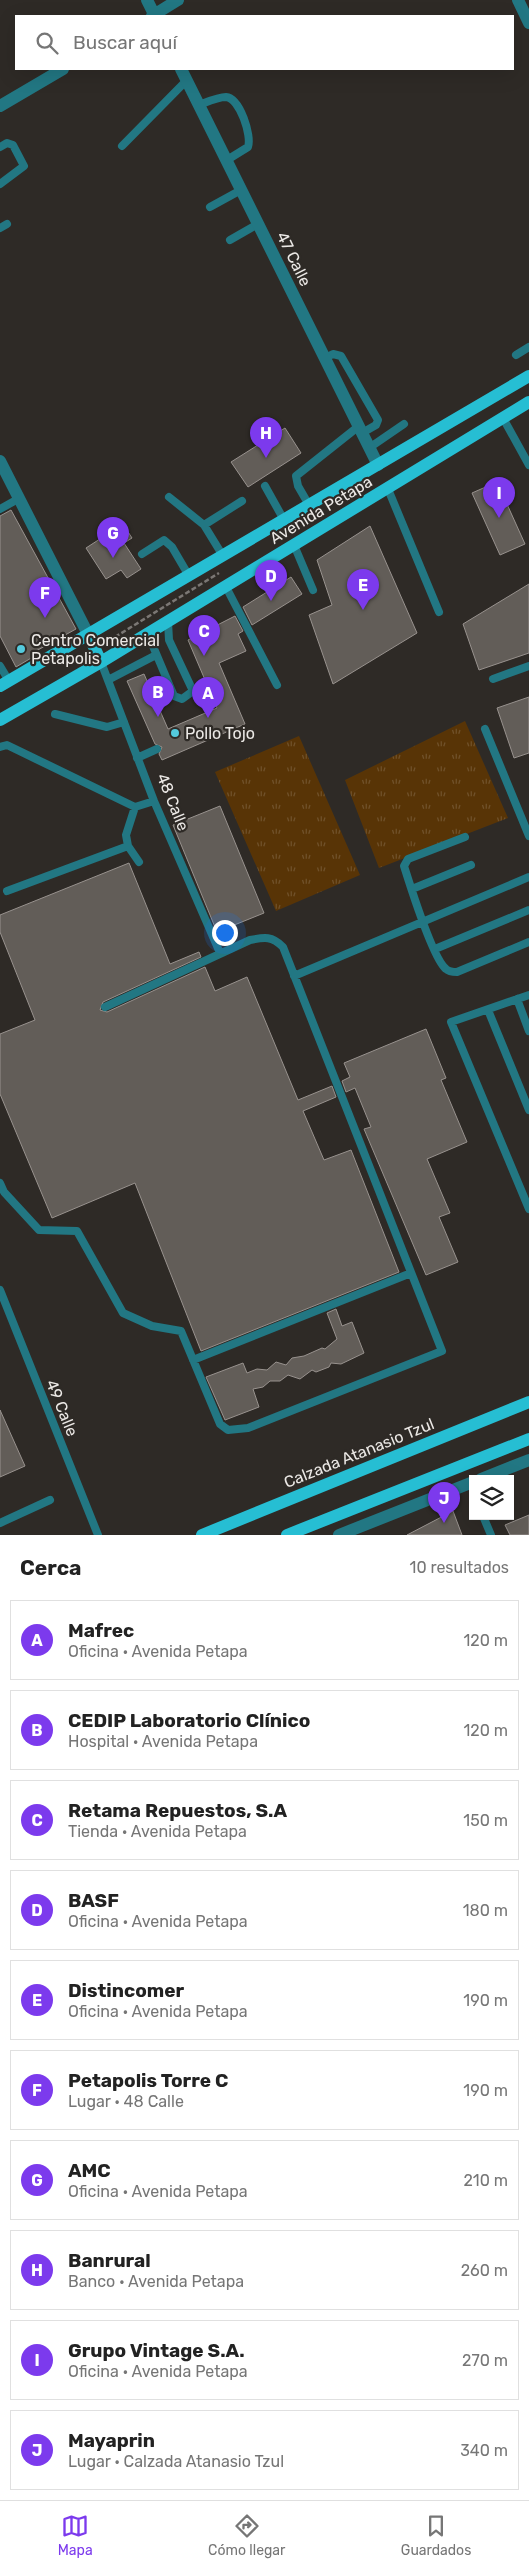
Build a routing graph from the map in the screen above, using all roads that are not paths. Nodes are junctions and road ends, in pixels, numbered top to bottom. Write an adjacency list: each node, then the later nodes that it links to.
1 (148, 0): 4 (street)
2 (178, 0): 5 (street)
3 (518, 0): 6 (street)
4 (154, 15)
5 (156, 15)
6 (529, 23)
7 (61, 70): 10 (street)
8 (184, 74): 9 (street, 47 Calle); 11 (lane)
9 (199, 105): 13 (street, 47 Calle); 13 (lane)
10 (0, 106)
11 (122, 146)
12 (0, 147): 14 (lane)
13 (227, 160): 15 (street, 47 Calle)
14 (0, 184)
15 (242, 190): 16 (lane); 17 (street, 47 Calle)
16 (210, 207)
17 (258, 224): 18 (lane); 21 (street, 47 Calle)
18 (230, 240)
19 (529, 346): 20 (lane)
20 (516, 355)
21 (325, 358): 26 (street, 47 Calle); 26 (lane)
22 (529, 376): 29 (main road, Avenida Petapa)
23 (529, 402): 24 (main road, Avenida Petapa)
24 (503, 418): 30 (lane); 32 (main road, Avenida Petapa)
25 (404, 424): 27 (lane)
26 (360, 430): 27 (street, 47 Calle); 36 (lane)
27 (370, 448): 29 (street, 47 Calle)
28 (0, 461): 34 (street)
29 (378, 465): 36 (main road, Avenida Petapa)
30 (529, 465)
31 (265, 486): 38 (lane)
32 (388, 489): 40 (main road, Avenida Petapa); 46 (lane)
33 (169, 497): 39 (lane)
34 (18, 499): 37 (lane); 49 (street)
35 (242, 501): 39 (lane)
36 (309, 505): 38 (main road, Avenida Petapa)
37 (0, 509)
38 (284, 520): 42 (main road, Avenida Petapa)
39 (204, 525): 42 (lane)
40 (294, 545): 44 (main road, Avenida Petapa); 45 (lane)
41 (142, 554): 43 (lane)
42 (223, 556): 43 (main road, Avenida Petapa)
43 (189, 576): 49 (main road, Avenida Petapa)
44 (226, 587): 47 (main road, Avenida Petapa); 57 (lane)
45 (313, 590)
46 (440, 612)
47 (168, 622): 48 (main road, Avenida Petapa); 50 (lane)
48 (147, 632): 50 (lane); 51 (main road, Avenida Petapa)
49 (89, 636): 51 (main road); 56 (main road, Avenida Petapa)
50 (156, 655): 55 (lane)
51 (101, 662): 55 (lane, 48 Calle); 59 (main road, Avenida Petapa)
52 (0, 666): 56 (lane)
53 (529, 666): 54 (lane)
54 (494, 679)
55 (108, 680): 60 (lane, 48 Calle)
56 (3, 683)
57 (277, 685)
58 (55, 714): 60 (lane)
59 (0, 720)
60 (124, 722): 64 (lane, 48 Calle)
61 (485, 729): 67 (lane)
62 (0, 747): 66 (lane)
63 (157, 749): 64 (lane)
64 (138, 758): 65 (lane, 48 Calle)
65 (154, 801): 66 (lane); 79 (lane, 48 Calle)
66 (135, 806): 69 (lane)
67 (529, 836)
68 (465, 837): 74 (lane)
69 (128, 846): 70 (lane); 73 (lane)
70 (139, 862)
71 (471, 864): 74 (lane)
72 (529, 877): 76 (lane)
73 (7, 890)
74 (412, 890): 76 (lane)
75 (529, 910): 78 (lane)
76 (422, 920): 78 (lane); 80 (lane)
77 (529, 942): 78 (lane)
78 (435, 949)
79 (220, 953): 80 (lane); 83 (lane)
80 (294, 976): 89 (lane)
81 (529, 995): 82 (lane)
82 (517, 1000): 84 (lane); 85 (lane)
83 (105, 1007)
84 (488, 1010): 86 (lane); 88 (lane)
85 (529, 1030)
86 (529, 1110)
87 (0, 1183): 91 (lane)
88 (529, 1209)
89 (410, 1273): 91 (lane); 91 (lane)
90 (0, 1290): 100 (lane, 49 Calle)
91 (193, 1360)
92 (529, 1402): 101 (main road, Calzada Atanasio Tzul)
93 (529, 1439): 102 (main road)
94 (529, 1460): 95 (street)
95 (493, 1475)
96 (469, 1485): 103 (street)
97 (50, 1500): 99 (lane)
98 (485, 1520): 104 (lane)
99 (0, 1523)
100 (98, 1535)
101 (202, 1535)
102 (287, 1535)
103 (340, 1535)
104 (491, 1535)

